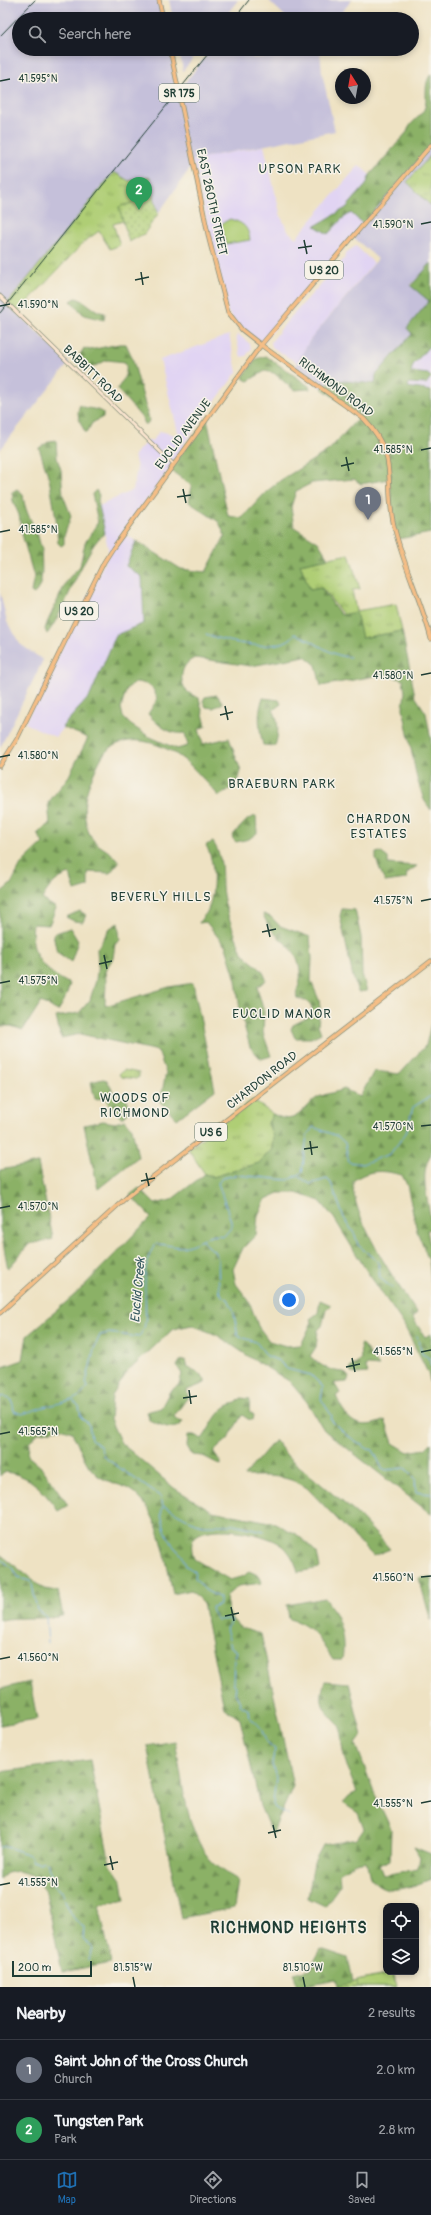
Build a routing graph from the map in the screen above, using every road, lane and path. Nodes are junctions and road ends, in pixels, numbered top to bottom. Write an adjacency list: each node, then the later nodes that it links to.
1 (159, 0): 2 (main road)
2 (162, 12)
3 (171, 56): 6 (main road, EAST 260TH STREET / SR 175)
4 (431, 145): 6 (main road, EUCLID AVENUE / US 20)
5 (0, 296): 7 (main road, BABBITT ROAD)
6 (261, 345): 7 (main road, EUCLID AVENUE / US 20); 8 (main road, RICHMOND ROAD / SR 175)
7 (173, 464): 9 (main road, EUCLID AVENUE / US 20)
8 (431, 639)
9 (0, 766)
10 (431, 961): 11 (main road, CHARDON ROAD / US 6)
11 (0, 1313)

